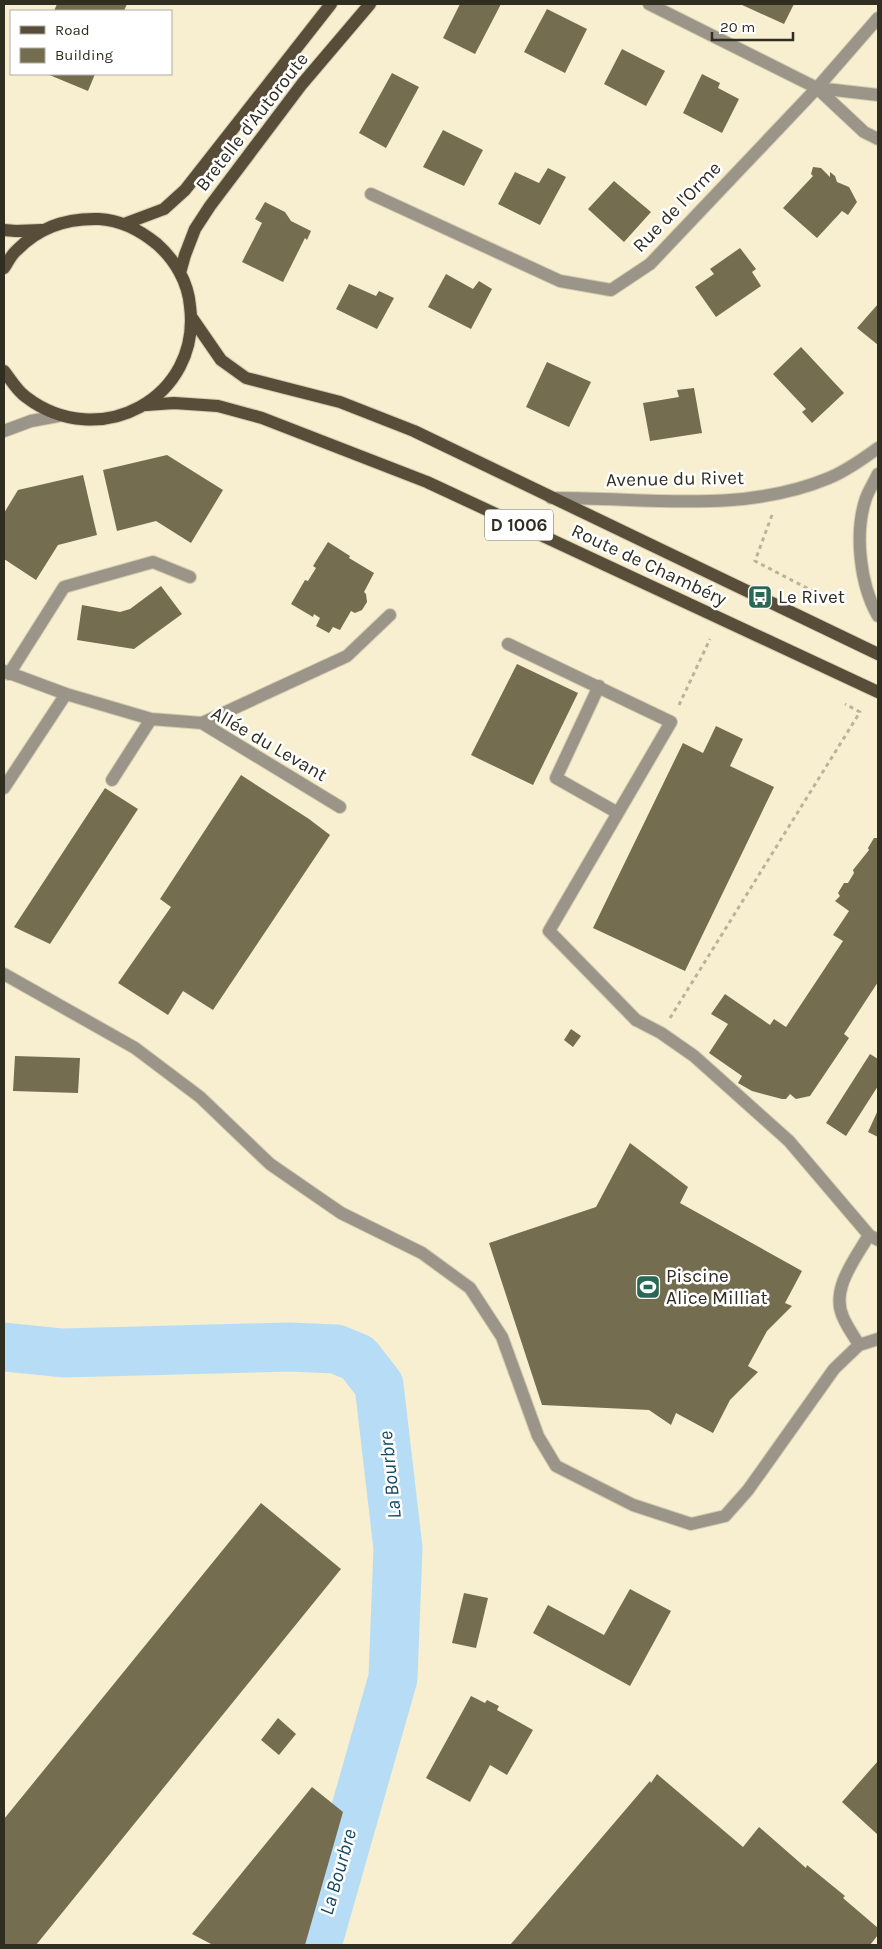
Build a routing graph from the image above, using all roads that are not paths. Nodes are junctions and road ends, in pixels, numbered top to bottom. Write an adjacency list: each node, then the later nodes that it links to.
1 (331, 4): 9 (main road, Bretelle d'Autoroute)
2 (370, 4): 13 (main road, Bretelle d'Autoroute)
3 (649, 4): 5 (street)
4 (878, 18): 5 (street, Rue de l'Orme)
5 (817, 88): 6 (street); 7 (street); 8 (street, Rue de l'Orme)
6 (878, 95)
7 (878, 139)
8 (371, 194)
9 (124, 224): 11 (main road); 13 (main road)
10 (4, 230): 11 (main road)
11 (42, 230): 12 (main road)
12 (4, 268)
13 (180, 273): 14 (main road)
14 (192, 318): 16 (main road); 21 (main road, Route de Chambéry / D 1006)
15 (4, 372): 17 (main road)
16 (146, 405): 17 (main road); 29 (main road, Route de Chambéry / D 1006)
17 (58, 416): 18 (street)
18 (4, 431)
19 (878, 448): 21 (street, Avenue du Rivet)
20 (878, 474): 24 (street)
21 (551, 498): 26 (main road, Route de Chambéry / D 1006)
22 (190, 577): 27 (street)
23 (390, 615): 32 (street)
24 (878, 616)
25 (508, 644): 28 (street)
26 (878, 654)
27 (7, 673): 30 (street, Allée du Levant)
28 (599, 686): 36 (street); 36 (street)
29 (878, 692)
30 (66, 694): 31 (street, Allée du Levant); 34 (street)
31 (151, 719): 32 (street, Allée du Levant); 33 (street)
32 (202, 723): 35 (street, Allée du Levant)
33 (112, 780)
34 (4, 788)
35 (340, 807)
36 (618, 813): 38 (street)
37 (4, 974): 40 (street)
38 (874, 1237): 40 (street)
39 (878, 1339): 40 (street)
40 (859, 1345)

